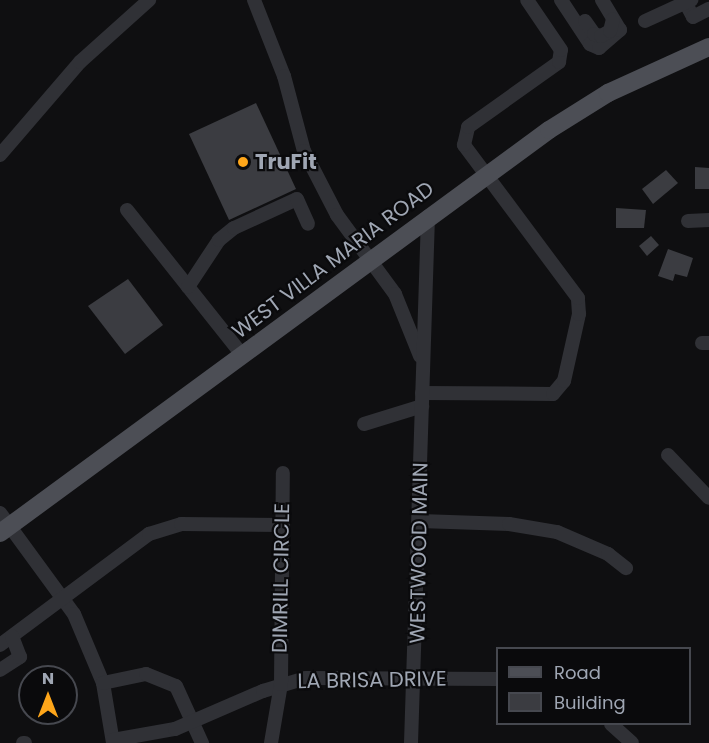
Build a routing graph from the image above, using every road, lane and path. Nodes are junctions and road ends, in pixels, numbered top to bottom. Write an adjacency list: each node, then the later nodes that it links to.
1 (149, 0): 12 (street)
2 (254, 0): 19 (street, WESTWOOD MAIN)
3 (527, 0): 13 (street)
4 (561, 0): 6 (street)
5 (570, 0): 6 (street)
6 (601, 0)
7 (687, 1): 8 (street); 9 (street)
8 (662, 6): 10 (street)
9 (709, 9)
10 (645, 21)
11 (708, 49): 13 (main road, WEST VILLA MARIA ROAD)
12 (0, 155)
13 (484, 175): 15 (main road, WEST VILLA MARIA ROAD); 23 (street)
14 (127, 210): 20 (street)
15 (428, 216): 19 (main road, WEST VILLA MARIA ROAD); 22 (street, WESTWOOD MAIN)
16 (709, 220): 17 (street)
17 (688, 221)
18 (308, 224): 20 (street)
19 (373, 261): 21 (main road, WEST VILLA MARIA ROAD); 22 (street, WESTWOOD MAIN)
20 (188, 287): 21 (street)
21 (243, 356): 29 (main road, WEST VILLA MARIA ROAD)
22 (423, 363): 23 (street, WESTWOOD MAIN)
23 (422, 400): 24 (street); 28 (street, WESTWOOD MAIN)
24 (364, 424)
25 (668, 455): 27 (street)
26 (284, 473): 30 (street, DIMRILL CIRCLE)
27 (709, 498)
28 (420, 521): 31 (street); 36 (street, WESTWOOD MAIN)
29 (3, 524): 32 (street)
30 (283, 525): 32 (street); 39 (street, DIMRILL CIRCLE)
31 (626, 568)
32 (61, 596): 33 (street); 38 (street)
33 (12, 636): 34 (street); 35 (street)
34 (0, 645)
35 (0, 670)
36 (417, 678): 37 (street, LA BRISA DRIVE); 39 (street, LA BRISA DRIVE); 45 (street, WESTWOOD MAIN)
37 (496, 679)
38 (103, 683): 40 (street); 42 (street)
39 (281, 684): 40 (street, LA BRISA DRIVE); 44 (street, DIMRILL CIRCLE)
40 (195, 720): 42 (street, LA BRISA DRIVE); 43 (street)
41 (613, 725): 46 (street)
42 (113, 742)
43 (202, 743)
44 (271, 743)
45 (411, 743)
46 (632, 743)

